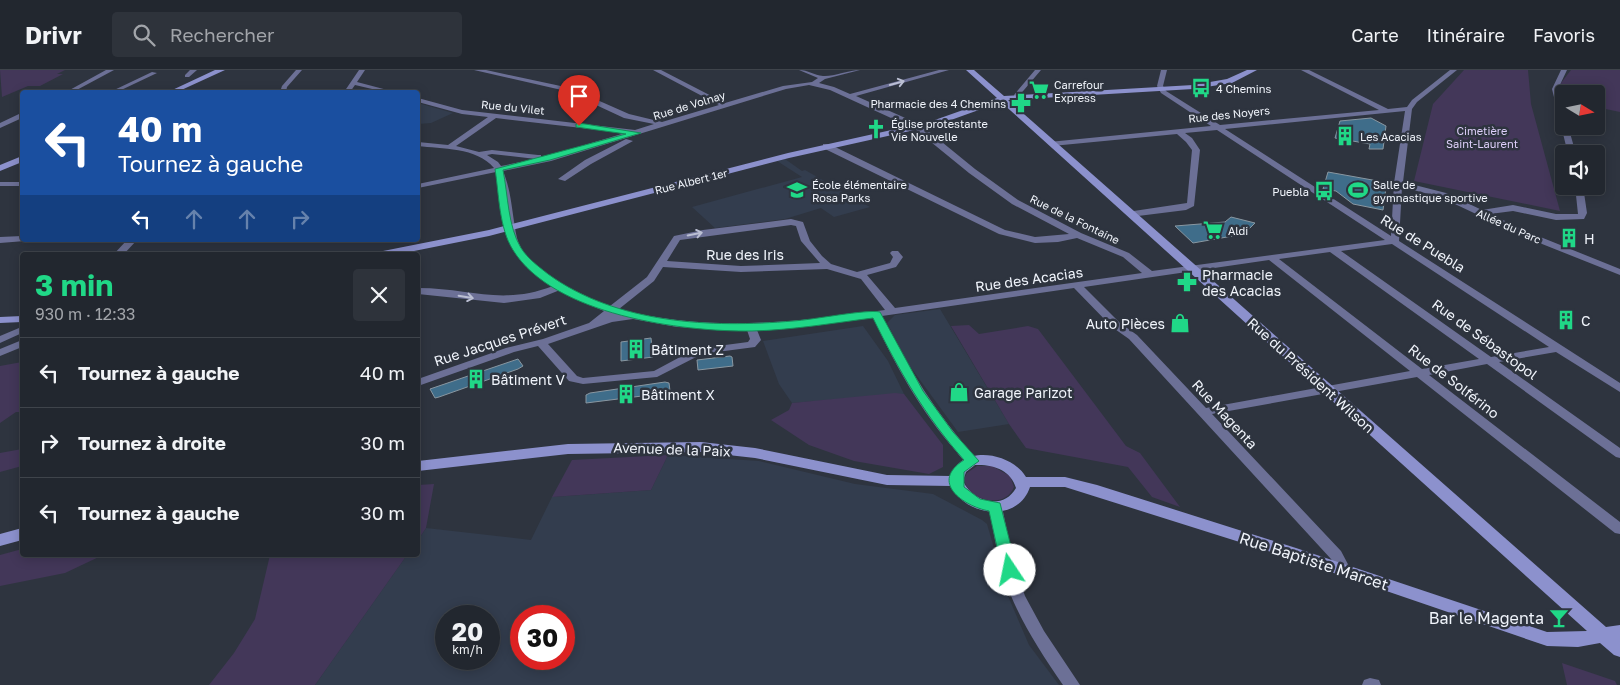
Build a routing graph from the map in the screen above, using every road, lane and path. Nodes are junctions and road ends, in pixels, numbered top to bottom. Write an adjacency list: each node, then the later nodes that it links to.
1 (112, 70): 28 (street)
2 (194, 70): 21 (street)
3 (216, 70): 23 (main road)
4 (221, 70): 23 (main road)
5 (299, 70): 31 (street)
6 (362, 70): 25 (street)
7 (477, 70): 22 (street)
8 (527, 70): 22 (street)
9 (656, 70): 38 (street)
10 (802, 70): 24 (street)
11 (857, 70): 24 (street)
12 (946, 70): 34 (street, one-way to 12)
13 (970, 70): 36 (main road, Rue du Président Wilson)
14 (1038, 70): 35 (street)
15 (1164, 70): 27 (street)
16 (1253, 70): 27 (main road, Rue Albert 1er)
17 (1304, 70): 39 (street)
18 (1454, 70): 40 (street)
19 (1564, 70): 26 (street)
20 (154, 73): 29 (street)
21 (187, 76)
22 (509, 77): 45 (street)
23 (198, 80): 30 (main road)
24 (822, 81): 34 (street, Rue de la Fontaine); 38 (street, Rue de Volnay)
25 (353, 83): 32 (street); 33 (street)
26 (1558, 85)
27 (1161, 89): 35 (main road, Rue Albert 1er); 48 (street, Rue de Puebla)
28 (73, 90)
29 (117, 90)
30 (176, 90)
31 (283, 90)
32 (348, 90)
33 (383, 90)
34 (850, 96): 47 (street, Rue de la Fontaine)
35 (1016, 96): 36 (main road, Rue Albert 1er)
36 (1002, 99): 47 (main road, Rue Albert 1er); 52 (main road, Rue du Président Wilson)
37 (420, 101): 42 (street, Rue du Vilet)
38 (724, 105): 45 (street, Rue de Volnay)
39 (1385, 110): 40 (street); 48 (street, Rue des Noyers)
40 (1408, 113): 61 (street)
41 (0, 116): 43 (street)
42 (494, 116): 50 (street, Rue du Vilet); 54 (street)
43 (20, 118)
44 (20, 118): 46 (street)
45 (662, 124): 50 (street, Rue de Volnay)
46 (0, 126)
47 (918, 126): 53 (main road, Rue Albert 1er); 69 (street, Rue de la Fontaine)
48 (1218, 127): 49 (street, Rue des Noyers); 72 (street, Rue de Puebla)
49 (1178, 131): 52 (street, Rue des Noyers); 66 (street)
50 (637, 133): 56 (street, Rue de Volnay); 60 (street)
51 (420, 144): 54 (street)
52 (1052, 144): 66 (main road, Rue du Président Wilson)
53 (826, 146): 68 (main road, Rue Albert 1er); 69 (street)
54 (449, 148): 55 (street)
55 (480, 154): 56 (street); 59 (street)
56 (548, 158): 59 (street, Rue de Volnay)
57 (20, 160): 58 (main road)
58 (0, 168)
59 (499, 169): 64 (street, Rue de Volnay); 68 (street, Rue des Acacias)
60 (562, 179)
61 (1398, 183): 67 (street, Allée du Parc); 72 (street)
62 (0, 184): 63 (street)
63 (20, 184)
64 (420, 186)
65 (1580, 195): 67 (street)
66 (1130, 214): 81 (main road, Rue du Président Wilson)
67 (1481, 214): 82 (street, Allée du Parc)
68 (510, 227): 76 (main road, Rue Albert 1er); 86 (street, Rue des Acacias)
69 (1078, 235): 84 (street, Rue de la Fontaine)
70 (20, 239): 71 (street)
71 (0, 240)
72 (1395, 241): 74 (street, Rue des Acacias); 100 (street, Rue de Puebla)
73 (130, 242): 75 (street)
74 (1332, 249): 78 (street, Rue des Acacias); 102 (street, Rue de Sébastopol)
75 (121, 252)
76 (392, 252)
77 (894, 253): 83 (street)
78 (1271, 257): 81 (street, Rue des Acacias); 103 (street, Rue de Solférino)
79 (662, 264): 80 (street, Rue des Iris); 80 (street, Rue Jacques Prévert, one-way to 80); 88 (street, Rue Jacques Prévert)
80 (828, 266): 83 (street)
81 (1192, 269): 84 (street, Rue des Acacias); 106 (main road, Rue du Président Wilson)
82 (1620, 272)
83 (859, 274): 89 (street)
84 (1151, 275): 85 (street, Rue des Acacias)
85 (1077, 286): 89 (street, Rue des Acacias); 107 (street, Rue Magenta)
86 (560, 287): 87 (street, one-way to 86); 88 (street, Rue des Acacias)
87 (420, 291)
88 (611, 309): 91 (street, Rue des Acacias); 94 (street, Rue Jacques Prévert)
89 (892, 311): 90 (street, Rue des Acacias)
90 (876, 314): 95 (street, Rue des Acacias); 109 (street)
91 (637, 317): 94 (street, Rue Jacques Prévert); 95 (street, Rue des Acacias)
92 (20, 318): 93 (main road)
93 (0, 320)
94 (592, 325): 98 (street, Rue Jacques Prévert)
95 (751, 328): 98 (street)
96 (19, 331): 97 (street)
97 (0, 340)
98 (540, 343): 104 (street, Rue Jacques Prévert)
99 (20, 344): 101 (street)
100 (1559, 348): 102 (street); 105 (street, Rue de Puebla)
101 (0, 353)
102 (1488, 360): 103 (street); 108 (street, Rue de Sébastopol)
103 (1418, 373): 106 (street); 114 (street, Rue de Solférino)
104 (420, 382)
105 (1616, 385)
106 (1326, 388): 107 (street); 118 (main road, Rue du Président Wilson)
107 (1203, 412): 117 (street, Rue Magenta)
108 (1620, 454)
109 (972, 461): 111 (main road); 112 (main road)
110 (420, 466): 111 (main road, Avenue de la Paix)
111 (956, 481): 113 (main road)
112 (1022, 482): 113 (main road); 117 (main road, Rue Baptiste Marcet)
113 (995, 507): 120 (street)
114 (1620, 529)
115 (20, 535): 116 (main road)
116 (0, 540)
117 (1344, 570): 118 (main road, Rue Baptiste Marcet)
118 (1612, 634): 119 (main road, Rue du Président Wilson)
119 (1620, 650)
120 (1072, 685)

